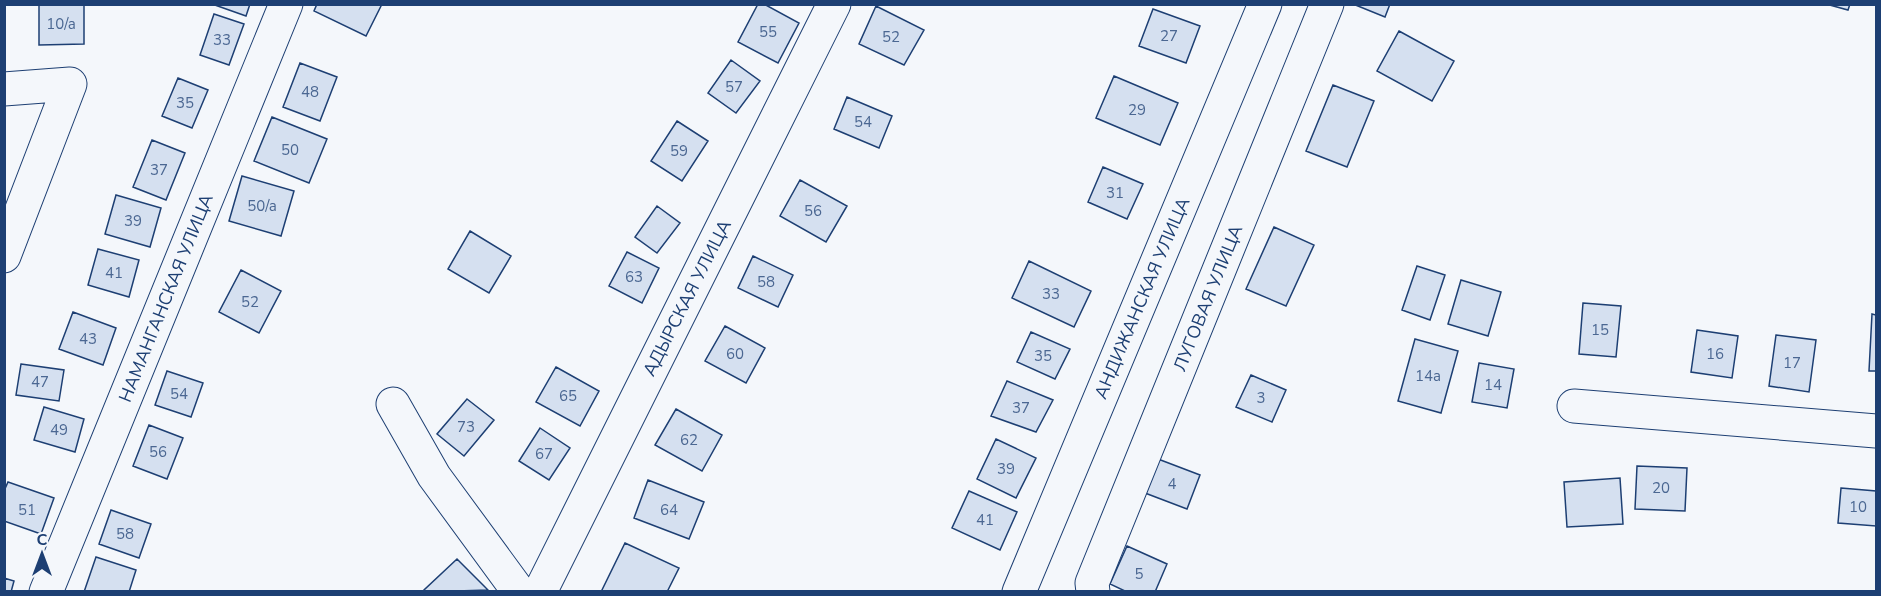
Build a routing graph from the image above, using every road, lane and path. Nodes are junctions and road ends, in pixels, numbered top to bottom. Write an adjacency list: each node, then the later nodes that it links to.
1 (286, 4): 10 (street, НАМАНГАНСКАЯ УЛИЦА)
2 (834, 4): 12 (street, АДЫРСКАЯ УЛИЦА)
3 (1265, 4): 13 (street, АНДИЖАНСКАЯ УЛИЦА)
4 (1327, 4): 14 (street, ЛУГОВАЯ УЛИЦА)
5 (4, 89): 6 (street)
6 (4, 256)
7 (393, 404): 11 (street)
8 (1574, 406): 9 (street)
9 (1876, 431)
10 (46, 591)
11 (519, 591)
12 (540, 591)
13 (1019, 591)
14 (1093, 591)

